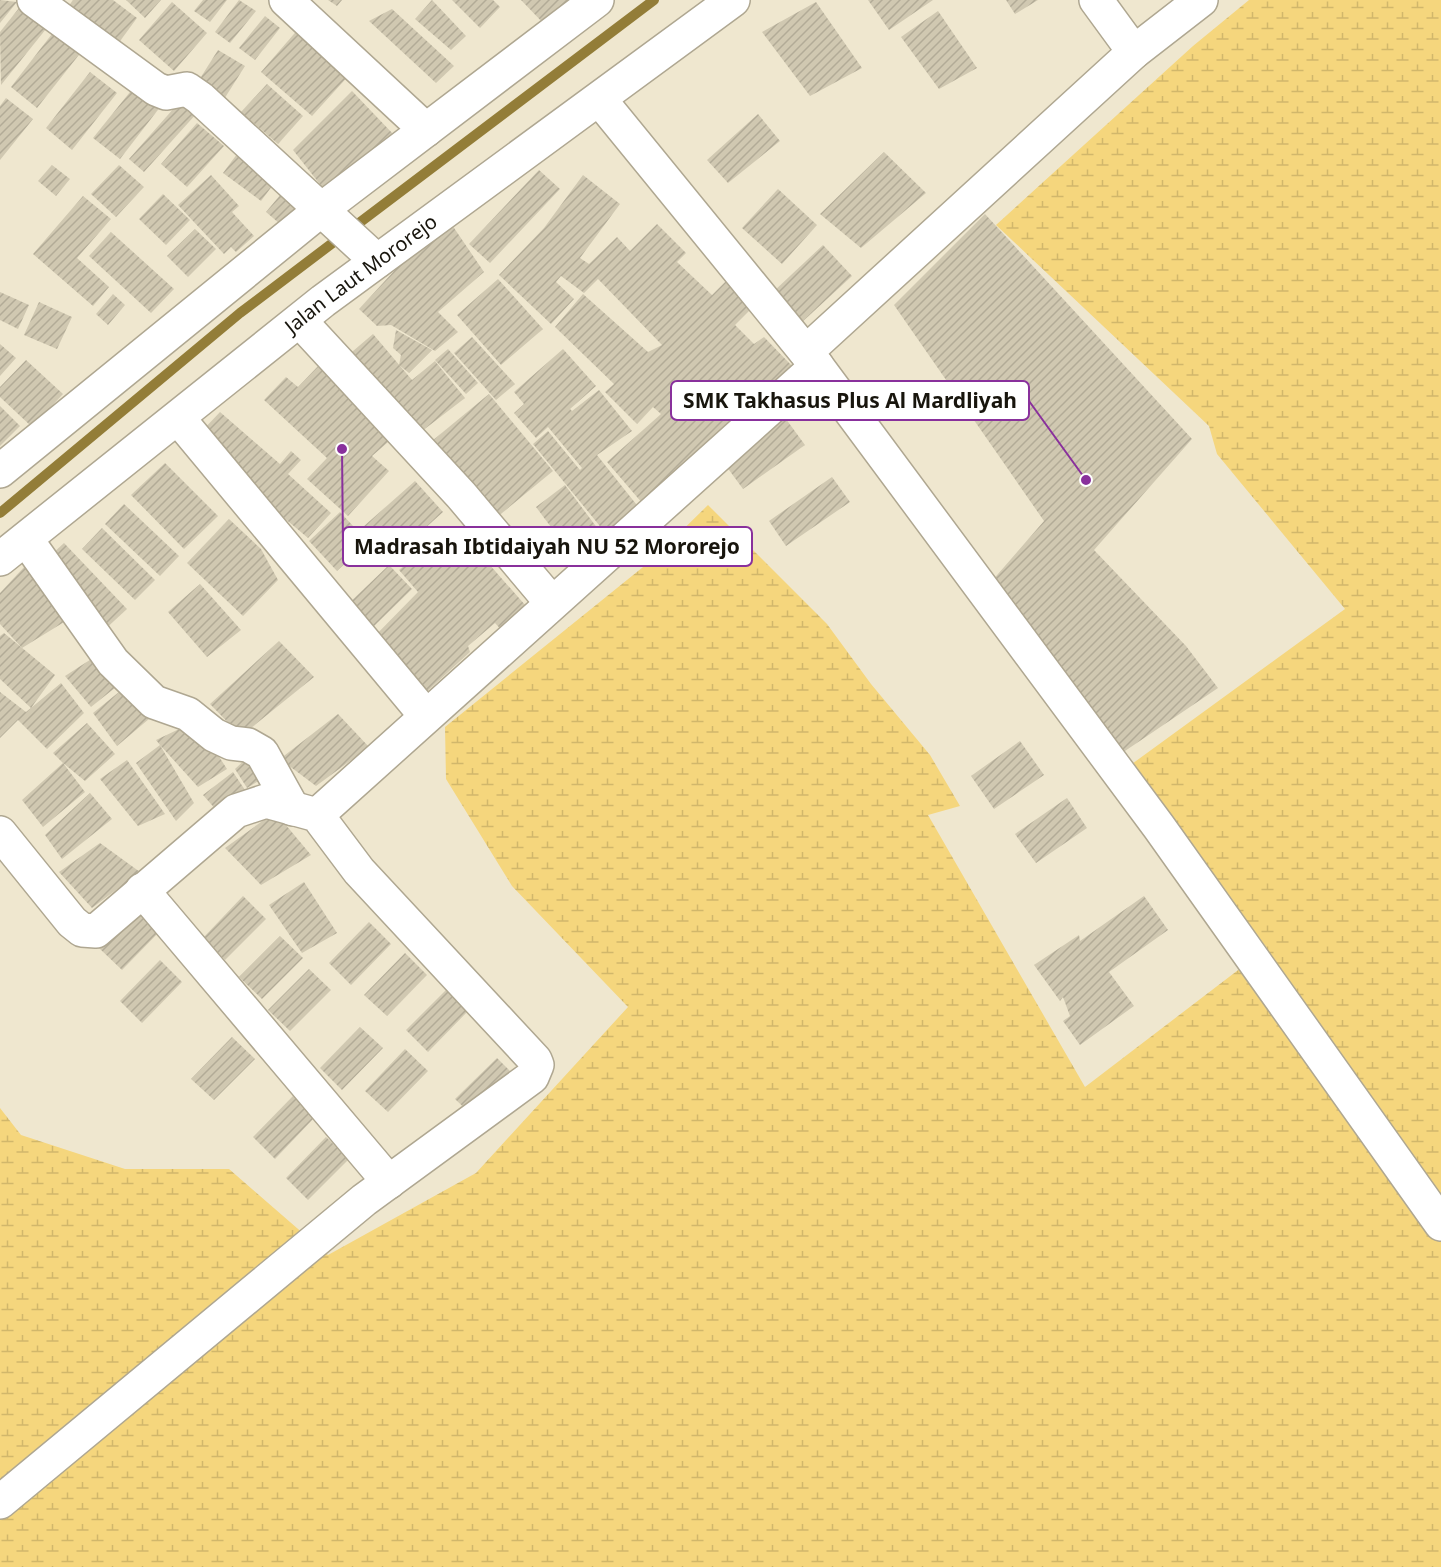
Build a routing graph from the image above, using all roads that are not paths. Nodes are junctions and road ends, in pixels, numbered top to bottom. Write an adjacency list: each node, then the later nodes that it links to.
1 (34, 0): 10 (street)
2 (286, 0): 9 (street)
3 (597, 0): 9 (street)
4 (734, 0): 8 (street, Jalan Laut Mororejo)
5 (1096, 0): 7 (street)
6 (1201, 0): 7 (street)
7 (1134, 52): 13 (street)
8 (600, 100): 11 (street, Jalan Laut Mororejo); 13 (street)
9 (426, 130): 10 (street)
10 (322, 209): 11 (street); 15 (street)
11 (377, 261): 12 (street, Jalan Laut Mororejo)
12 (300, 321): 14 (street, Jalan Laut Mororejo); 18 (street)
13 (812, 359): 18 (street); 24 (street)
14 (178, 418): 16 (street, Jalan Laut Mororejo); 19 (street)
15 (0, 471)
16 (26, 539): 17 (street, Jalan Laut Mororejo); 20 (street)
17 (0, 559)
18 (552, 603): 19 (street)
19 (426, 716): 20 (street)
20 (305, 812): 22 (street); 23 (street)
21 (0, 833): 22 (street)
22 (141, 890): 23 (street)
23 (389, 1182): 25 (street)
24 (1441, 1224)
25 (0, 1502)

